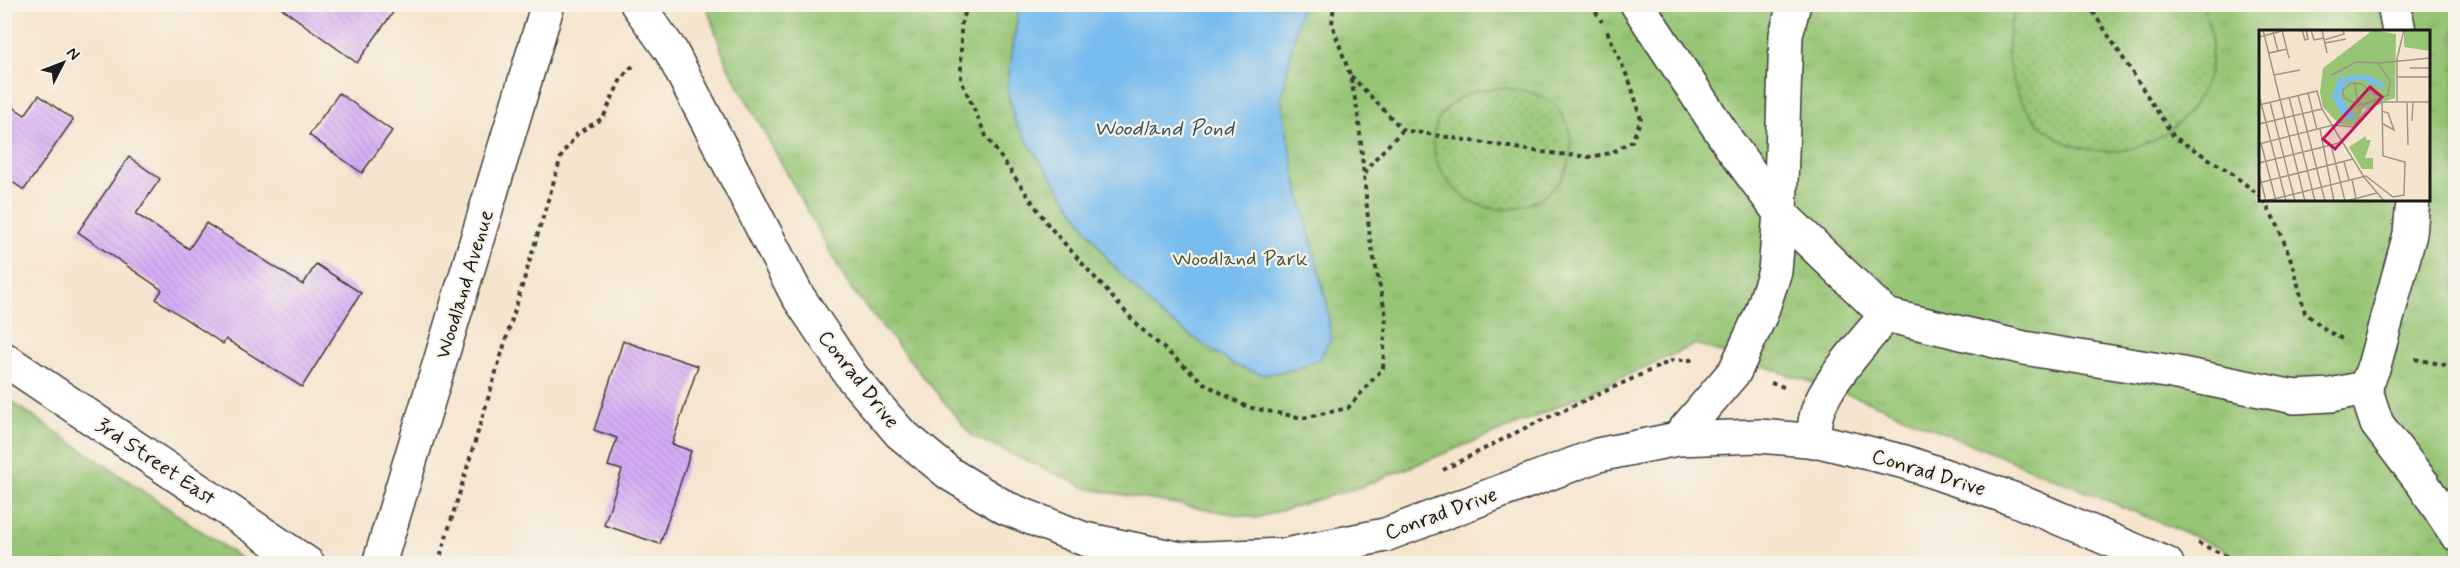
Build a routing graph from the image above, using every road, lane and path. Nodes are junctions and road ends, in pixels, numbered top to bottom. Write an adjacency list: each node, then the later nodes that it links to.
1 (548, 4): 32 (street, Woodland Avenue)
2 (637, 4): 26 (street, Conrad Drive)
3 (968, 4): 14 (path)
4 (1334, 4): 12 (path)
5 (1592, 4): 13 (path)
6 (1637, 4): 18 (street)
7 (1794, 4): 18 (street)
8 (2088, 4): 15 (path)
9 (2394, 4): 10 (street)
10 (2398, 30)
11 (641, 62): 33 (path)
12 (1350, 75): 13 (path); 14 (path)
13 (1403, 130): 14 (path)
14 (1365, 175)
15 (2259, 196)
16 (2264, 201): 20 (path)
17 (2413, 201): 20 (street)
18 (1779, 213): 19 (street); 23 (street)
19 (1886, 315): 24 (street); 25 (street)
20 (2377, 352): 22 (path); 24 (street)
21 (4, 359): 31 (street, 3rd Street East)
22 (2456, 367)
23 (1735, 371): 25 (path); 26 (street); 28 (path)
24 (2365, 387): 29 (street)
25 (1824, 399): 27 (street)
26 (1677, 439): 27 (street, Conrad Drive)
27 (1814, 441): 34 (street, Conrad Drive)
28 (1435, 474)
29 (2456, 534)
30 (2190, 539): 35 (path)
31 (308, 564)
32 (379, 564)
33 (438, 564)
34 (2167, 564)
35 (2244, 564)

